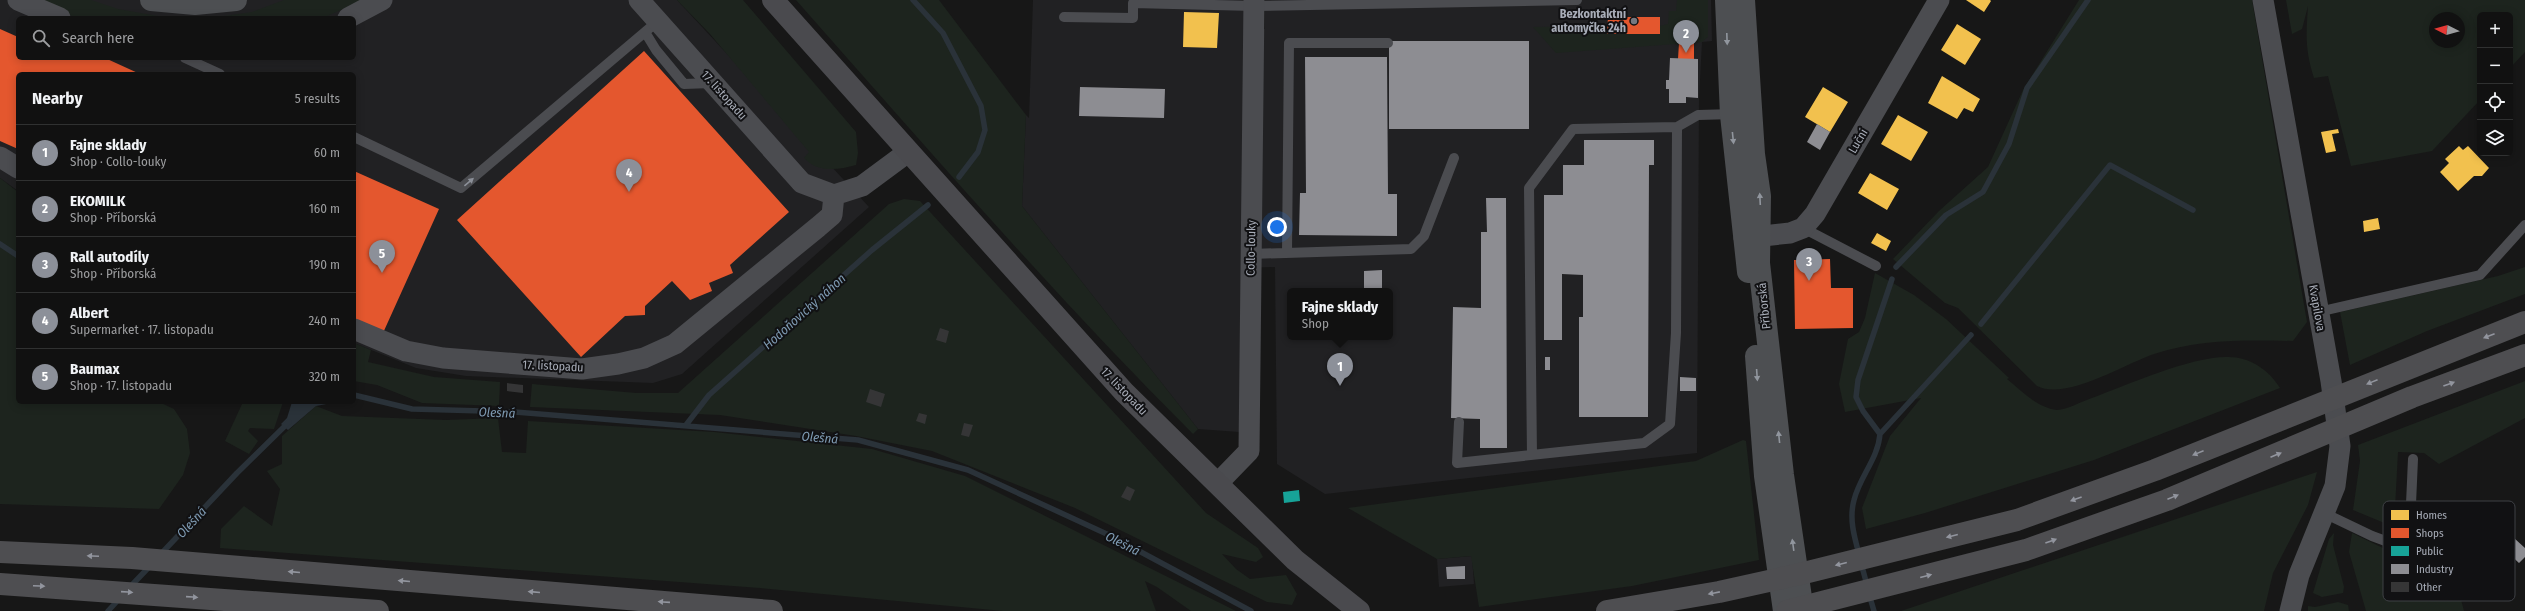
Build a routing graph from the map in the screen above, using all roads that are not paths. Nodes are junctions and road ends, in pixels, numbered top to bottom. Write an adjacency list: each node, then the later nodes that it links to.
1 (18, 0): 14 (street)
2 (151, 0): 3 (main road)
3 (236, 0)
4 (382, 0): 15 (street)
5 (639, 0): 17 (street, 17. listopadu)
6 (773, 0): 24 (main road, 17. listopadu)
7 (1577, 0): 13 (lane)
8 (1726, 0): 21 (main road, Příborská, one-way to 21)
9 (1744, 0): 21 (main road, Příborská)
10 (1940, 0): 30 (street, Luční)
11 (2263, 0): 35 (street, Kvapilova)
12 (1133, 2): 13 (lane); 16 (lane)
13 (1254, 3): 33 (street, Collo-louky)
14 (55, 16)
15 (352, 16)
16 (1064, 17)
17 (652, 27): 23 (lane, one-way to 17); 28 (street, 17. listopadu)
18 (1388, 43): 32 (lane)
19 (189, 60): 20 (lane)
20 (216, 72)
21 (1741, 114): 22 (lane); 31 (main road, Příborská)
22 (1677, 127): 40 (lane); 40 (lane)
23 (356, 138)
24 (908, 152): 28 (street); 42 (main road, 17. listopadu)
25 (0, 157): 27 (street)
26 (1454, 158): 32 (lane)
27 (16, 167)
28 (834, 195): 37 (street, 17. listopadu)
29 (2525, 225): 35 (lane)
30 (1803, 228): 31 (street); 34 (lane)
31 (1752, 238): 52 (main road, Příborská, one-way to 52); 54 (main road, Příborská, one-way to 31)
32 (1287, 253): 33 (lane)
33 (1251, 254): 42 (street, Collo-louky)
34 (1876, 266)
35 (2318, 312): 44 (street, Kvapilova)
36 (2525, 322): 51 (highway, one-way to 51)
37 (356, 330)
38 (2525, 355): 53 (highway, one-way to 38)
39 (1459, 422): 40 (lane)
40 (1532, 455)
41 (2413, 459): 43 (lane)
42 (1218, 483): 50 (main road, 17. listopadu)
43 (2411, 501)
44 (2326, 514): 45 (lane); 55 (street, Kvapilova)
45 (2383, 540)
46 (0, 552): 49 (highway, one-way to 46)
47 (0, 584): 48 (highway, one-way to 48)
48 (378, 611)
49 (772, 611)
50 (1359, 611)
51 (1607, 611)
52 (1784, 611)
53 (1787, 611)
54 (1802, 611)
55 (2290, 611)

